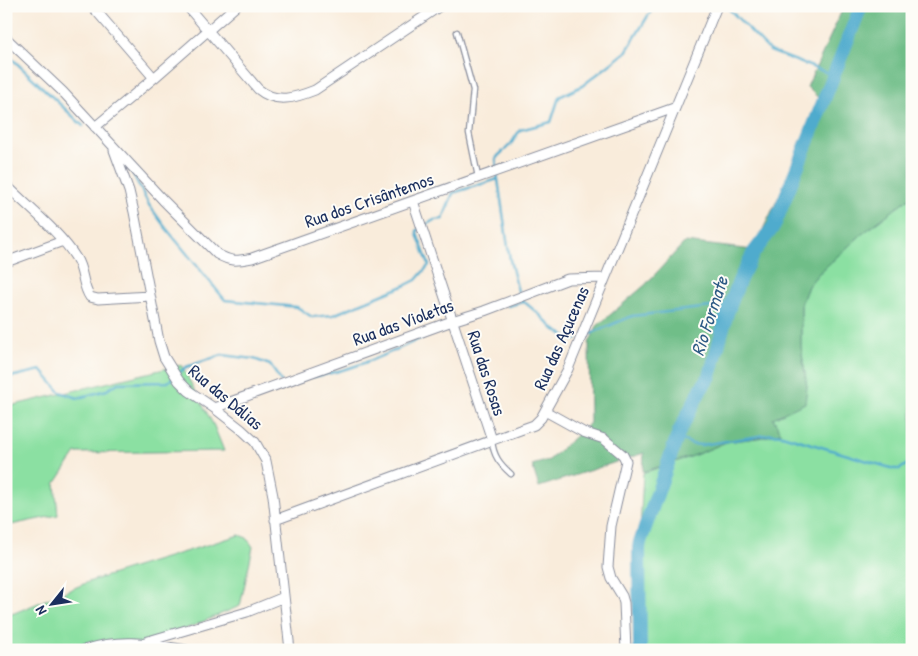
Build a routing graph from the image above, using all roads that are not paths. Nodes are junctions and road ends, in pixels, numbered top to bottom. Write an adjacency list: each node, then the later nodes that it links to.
1 (92, 6): 9 (street)
2 (187, 6): 6 (street)
3 (236, 6): 6 (street)
4 (440, 6): 6 (street)
5 (717, 6): 10 (street, Rua das Açucenas)
6 (207, 30): 9 (street)
7 (457, 32): 13 (lane)
8 (6, 38): 11 (street, Rua dos Crisântemos)
9 (154, 78): 11 (street)
10 (674, 108): 13 (street, Rua dos Crisântemos); 18 (street, Rua das Açucenas)
11 (97, 128): 12 (street, Rua dos Crisântemos)
12 (112, 144): 15 (street, Rua dos Crisântemos); 19 (street, Rua das Dálias)
13 (478, 178): 15 (street, Rua dos Crisântemos)
14 (6, 185): 16 (street)
15 (413, 202): 20 (street, Rua das Rosas)
16 (63, 241): 17 (street); 19 (street)
17 (6, 262)
18 (605, 278): 20 (street, Rua das Violetas); 22 (street, Rua das Açucenas)
19 (150, 296): 21 (street, Rua das Dálias)
20 (452, 321): 21 (street, Rua das Violetas); 23 (street, Rua das Rosas)
21 (214, 408): 25 (street, Rua das Dálias)
22 (545, 411): 23 (street, Rua das Açucenas); 31 (street)
23 (492, 440): 24 (lane); 25 (street, Rua das Açucenas)
24 (512, 474)
25 (275, 520): 26 (street, Rua das Dálias)
26 (284, 597): 27 (street); 30 (street, Rua das Dálias)
27 (145, 642): 28 (street); 29 (street)
28 (82, 650)
29 (186, 650)
30 (290, 650)
31 (626, 650)

